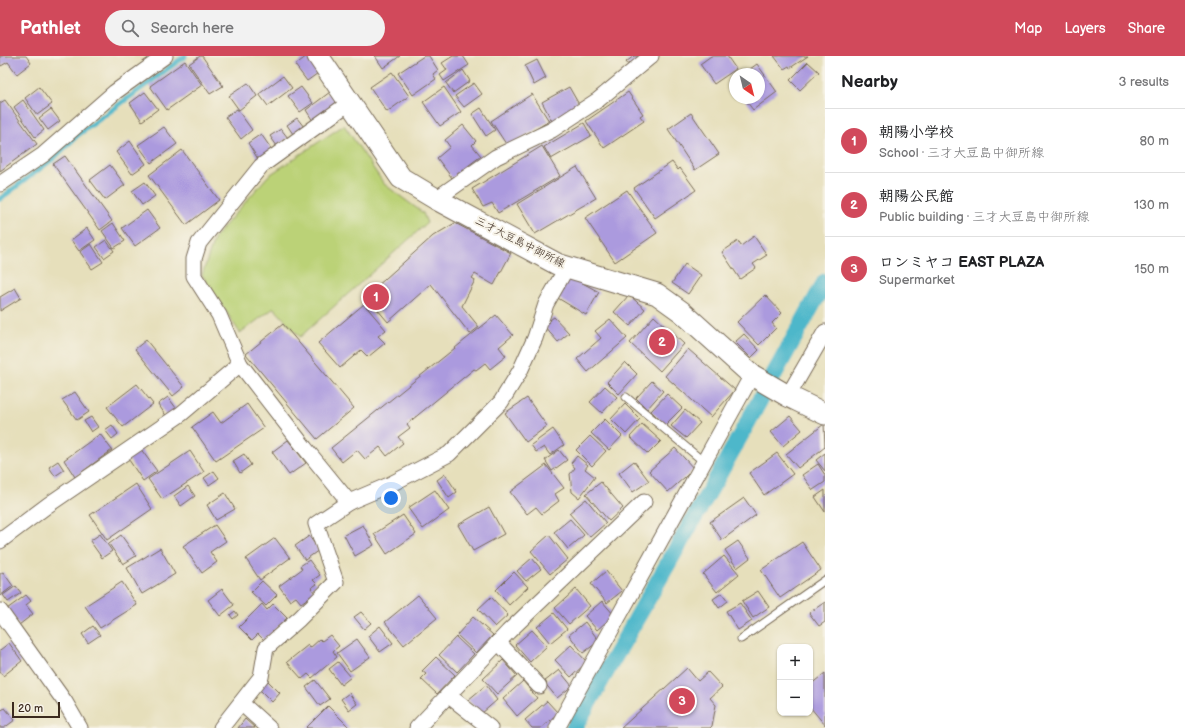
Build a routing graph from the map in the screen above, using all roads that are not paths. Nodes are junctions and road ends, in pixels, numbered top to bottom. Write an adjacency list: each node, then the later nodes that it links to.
1 (165, 56): 5 (street)
2 (318, 56): 4 (main road, 三才大豆島中御所線)
3 (651, 56): 6 (street)
4 (350, 103): 6 (main road, 三才大豆島中御所線); 9 (street)
5 (0, 184)
6 (436, 199): 7 (main road, 三才大豆島中御所線)
7 (566, 267): 10 (main road, 三才大豆島中御所線); 15 (street)
8 (825, 332): 11 (street)
9 (240, 364): 15 (street); 17 (street)
10 (752, 375): 11 (main road, 三才大豆島中御所線); 14 (street)
11 (788, 396): 13 (main road, 三才大豆島中御所線)
12 (626, 397): 14 (lane)
13 (825, 414)
14 (704, 462): 30 (street)
15 (349, 502): 24 (street)
16 (644, 502): 21 (street)
17 (0, 541)
18 (825, 580): 20 (lane)
19 (0, 611): 25 (street)
20 (742, 639)
21 (498, 642): 22 (street); 23 (street)
22 (539, 686)
23 (448, 695): 28 (street); 29 (street)
24 (241, 703): 26 (street); 27 (street)
25 (80, 728)
26 (221, 728)
27 (269, 728)
28 (417, 728)
29 (490, 728)
30 (557, 728)

